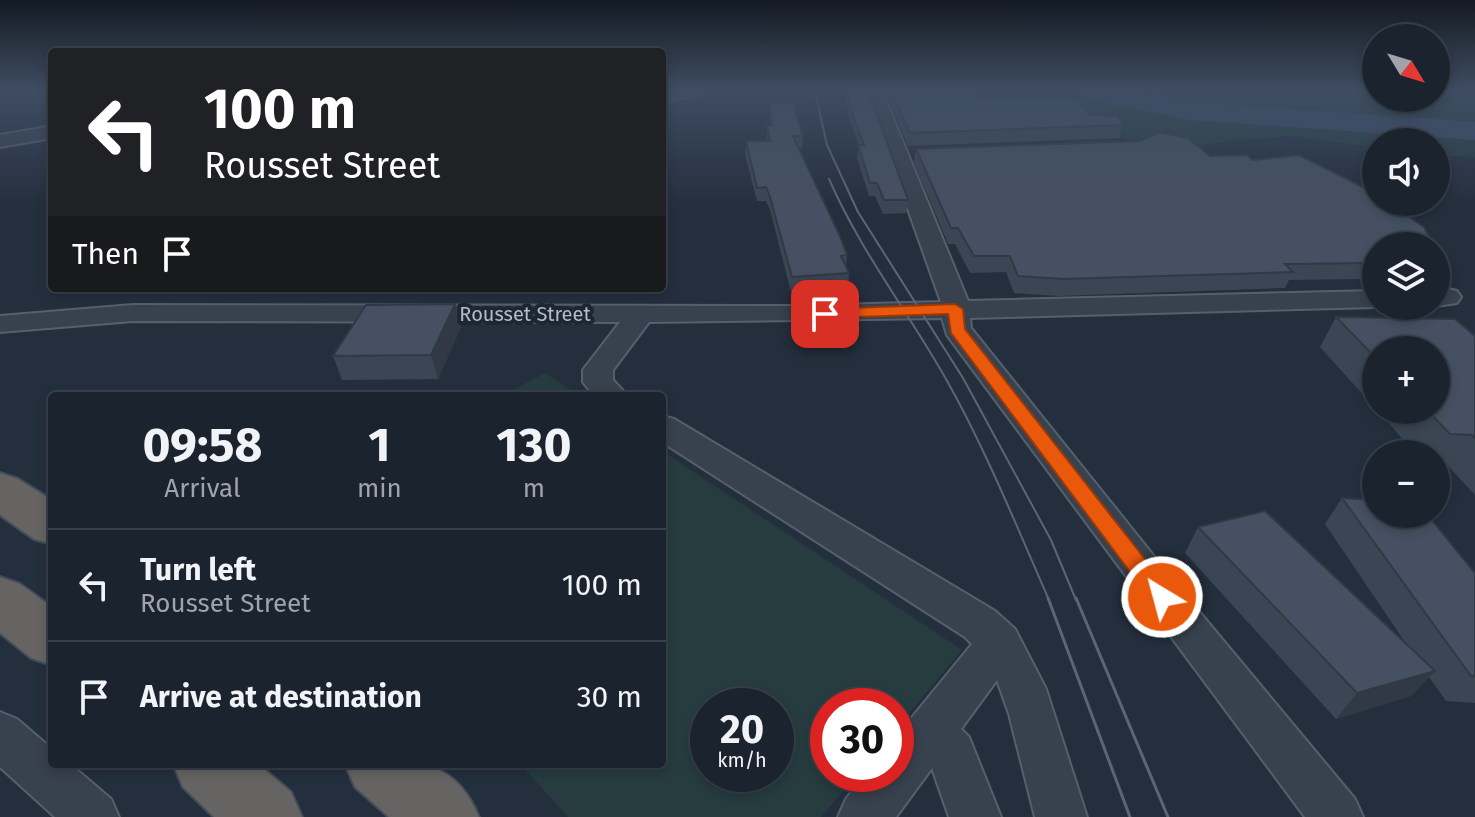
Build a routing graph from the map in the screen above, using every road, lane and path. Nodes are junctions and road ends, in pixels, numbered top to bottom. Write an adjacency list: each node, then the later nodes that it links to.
1 (888, 129): 5 (street)
2 (48, 133): 3 (street)
3 (0, 141)
4 (927, 154): 5 (street)
5 (897, 155): 10 (street)
6 (145, 292): 11 (street)
7 (540, 292): 12 (street)
8 (1362, 299): 10 (street, Rousset Street)
9 (598, 301): 12 (street, Rousset Street); 13 (street, Rousset Street)
10 (955, 309): 13 (street, Rousset Street); 34 (street)
11 (133, 313): 12 (street, Rousset Street); 14 (street, Rousset Street)
12 (554, 314)
13 (641, 314): 15 (street)
14 (0, 324)
15 (608, 392)
16 (666, 429): 21 (street)
17 (0, 491): 18 (highway)
18 (48, 522)
19 (0, 600): 20 (highway)
20 (48, 637)
21 (1000, 642): 22 (street); 33 (street)
22 (931, 731): 31 (street); 32 (street)
23 (0, 735): 27 (street)
24 (195, 768): 28 (highway)
25 (211, 768): 29 (highway)
26 (384, 768): 30 (highway)
27 (93, 817)
28 (227, 817)
29 (266, 817)
30 (443, 817)
31 (864, 817)
32 (975, 817)
33 (1061, 817)
34 (1337, 817)

